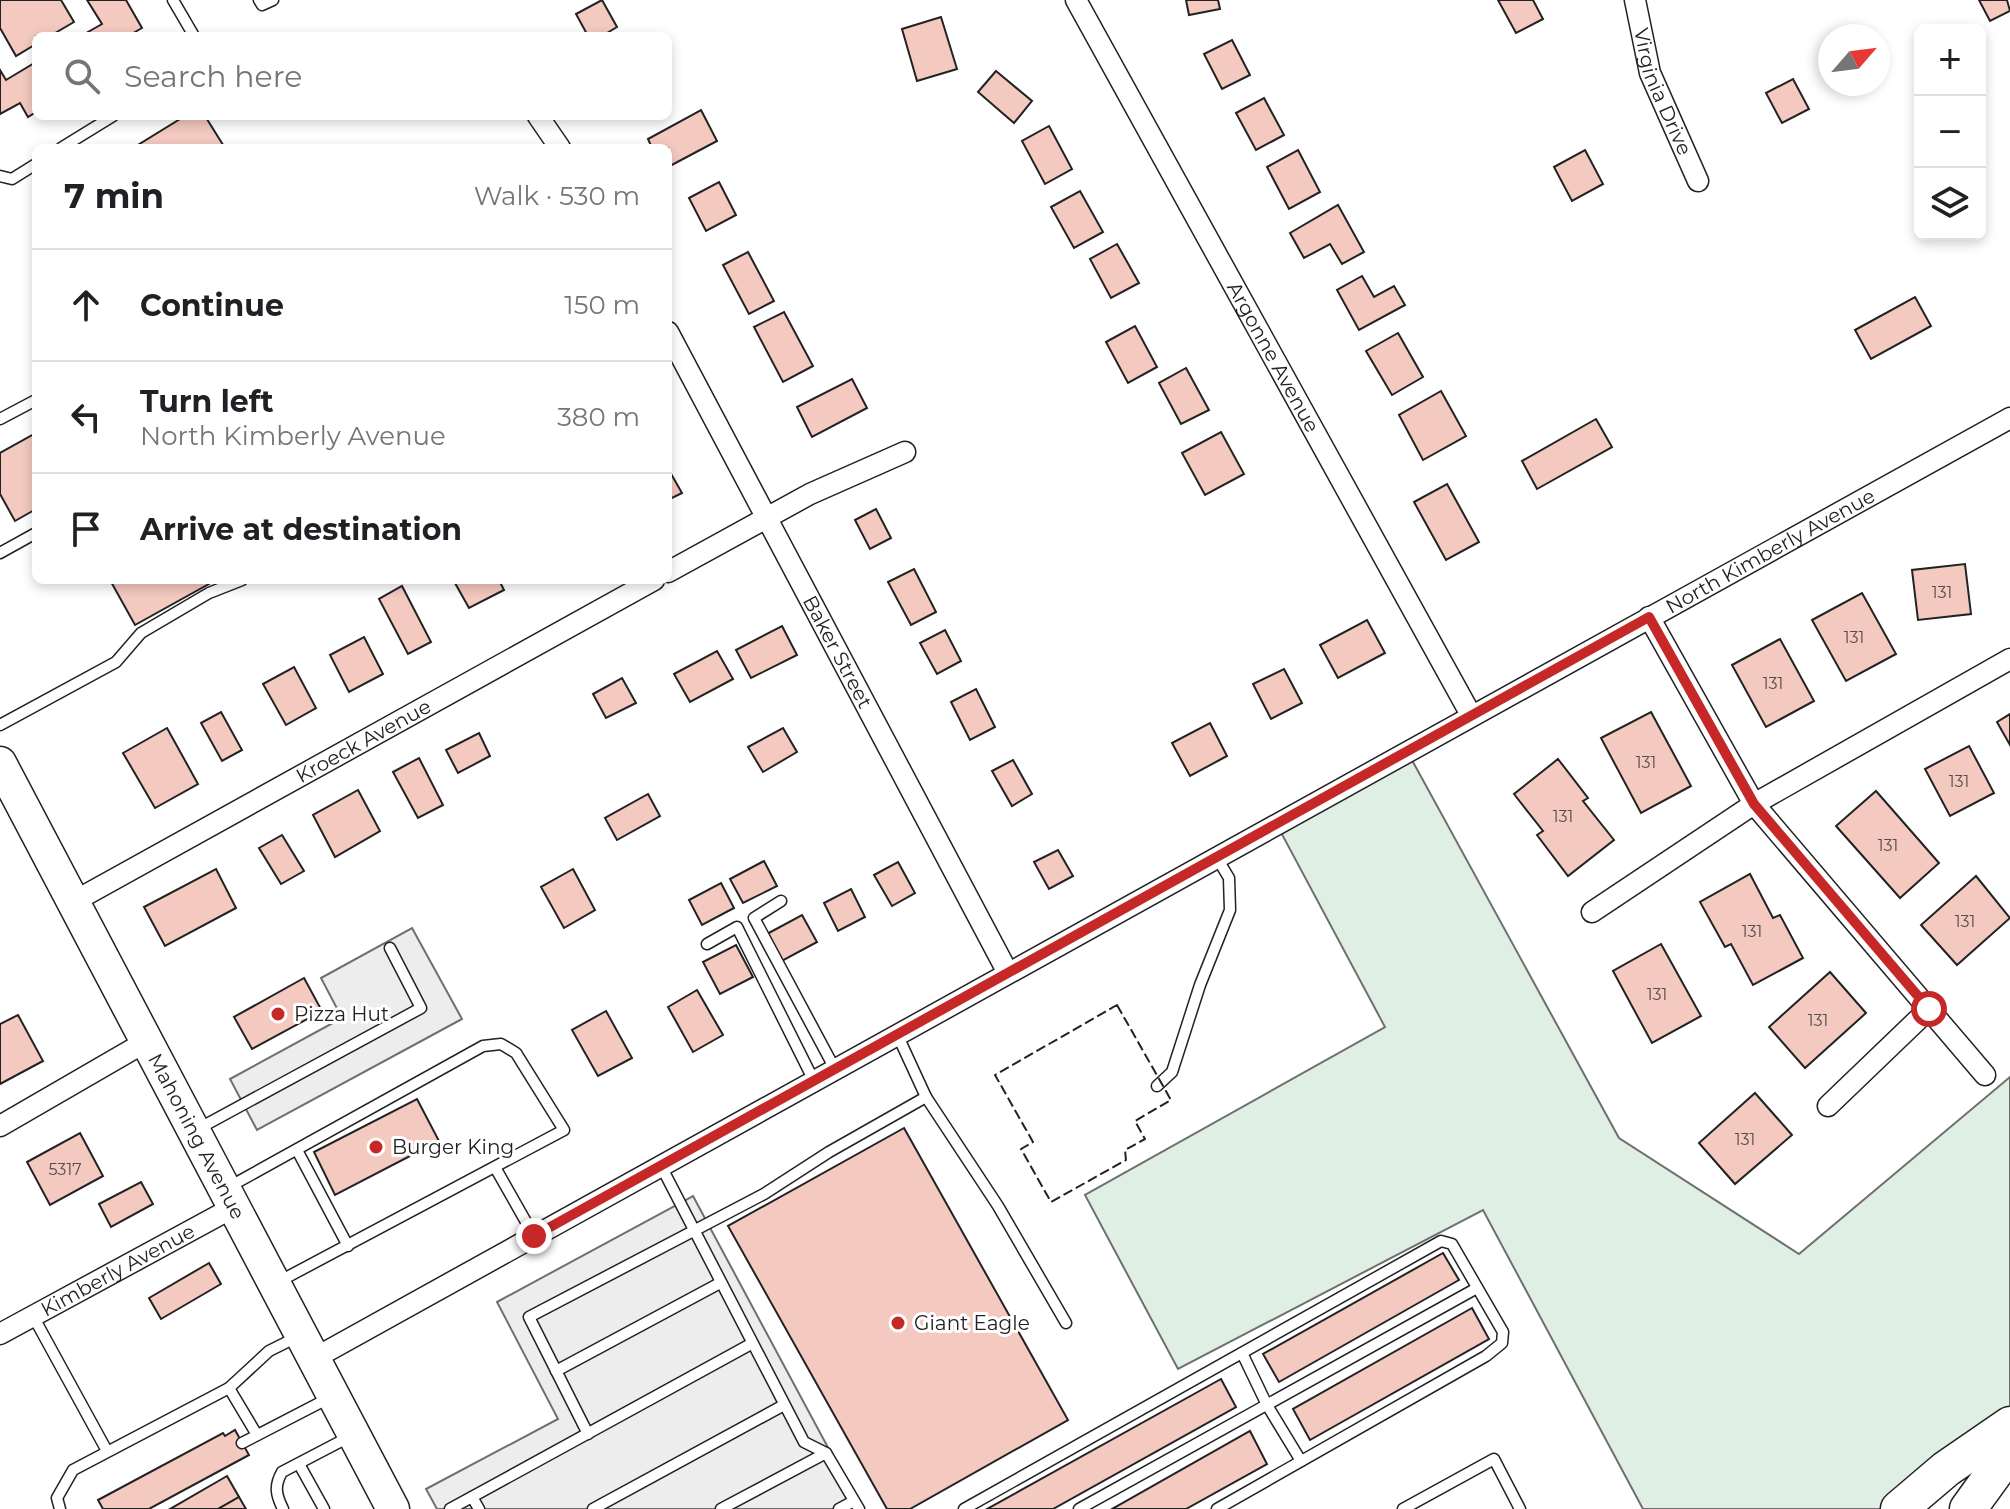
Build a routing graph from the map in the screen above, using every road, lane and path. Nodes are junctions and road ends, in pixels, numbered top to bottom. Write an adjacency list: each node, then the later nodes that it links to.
1 (173, 0): 6 (lane)
2 (259, 0): 3 (lane)
3 (273, 0)
4 (1076, 0): 27 (street, Argonne Avenue)
5 (1635, 0): 13 (street, Virginia Drive)
6 (192, 32)
7 (106, 120): 9 (lane)
8 (541, 120): 10 (street)
9 (68, 144)
10 (557, 144)
11 (32, 166): 12 (lane)
12 (0, 176)
13 (1698, 181)
14 (672, 340): 19 (street, Baker Street)
15 (32, 402): 17 (lane)
16 (2010, 418): 25 (street, North Kimberly Avenue)
17 (0, 419)
18 (905, 452): 19 (street)
19 (767, 518): 22 (street); 39 (street, Baker Street)
20 (32, 535): 21 (lane)
21 (0, 553)
22 (672, 570)
23 (232, 584): 28 (lane)
24 (647, 584): 33 (street, Kroeck Avenue)
25 (1649, 617): 27 (street, North Kimberly Avenue); 30 (street)
26 (2010, 659): 30 (street)
27 (1471, 715): 31 (street, North Kimberly Avenue)
28 (0, 725)
29 (0, 763): 33 (main road, Mahoning Avenue)
30 (1754, 804): 34 (street); 40 (street)
31 (1217, 858): 39 (street, North Kimberly Avenue); 46 (lane)
32 (781, 901): 35 (lane)
33 (73, 902): 42 (main road, Mahoning Avenue)
34 (1592, 912)
35 (754, 918): 36 (lane); 43 (lane)
36 (737, 927): 37 (lane); 45 (lane)
37 (707, 944)
38 (390, 948): 50 (lane)
39 (1008, 973): 41 (street, North Kimberly Avenue)
40 (1929, 1009): 44 (street); 48 (street)
41 (897, 1034): 43 (street, North Kimberly Avenue); 47 (lane)
42 (147, 1041): 49 (street); 50 (main road, Mahoning Avenue)
43 (835, 1069): 45 (street, North Kimberly Avenue)
44 (1985, 1075)
45 (814, 1081): 52 (street, North Kimberly Avenue)
46 (1157, 1086)
47 (926, 1097): 55 (lane); 62 (lane)
48 (1828, 1106)
49 (0, 1126)
50 (194, 1131): 54 (main road, Mahoning Avenue)
51 (297, 1150): 53 (lane); 54 (lane); 57 (lane)
52 (661, 1166): 55 (lane); 56 (street, North Kimberly Avenue)
53 (496, 1169): 56 (lane); 57 (lane)
54 (229, 1198): 59 (main road, Mahoning Avenue); 61 (street, Kimberly Avenue)
55 (694, 1230): 58 (lane); 67 (lane)
56 (534, 1236): 65 (street, North Kimberly Avenue)
57 (348, 1246): 59 (lane)
58 (720, 1283): 64 (lane); 67 (lane)
59 (275, 1284): 65 (main road, Mahoning Avenue)
60 (1477, 1288): 66 (lane); 71 (lane); 80 (lane)
61 (33, 1316): 63 (street, Kimberly Avenue); 77 (lane)
62 (1066, 1323)
63 (0, 1334)
64 (751, 1344): 70 (lane); 74 (lane)
65 (308, 1346): 68 (lane); 69 (main road, Mahoning Avenue)
66 (1242, 1353): 71 (lane); 93 (lane)
67 (556, 1371): 74 (lane)
68 (229, 1388): 75 (lane); 77 (lane)
69 (334, 1395): 73 (main road, Mahoning Avenue); 75 (lane)
70 (784, 1405): 79 (lane); 90 (lane)
71 (1267, 1405): 80 (lane); 94 (lane)
72 (2010, 1425): 98 (highway)
73 (354, 1434): 81 (lane); 87 (main road, Mahoning Avenue)
74 (588, 1434): 82 (lane)
75 (257, 1435): 76 (lane)
76 (242, 1443)
77 (107, 1451): 84 (lane)
78 (2010, 1451): 99 (highway)
79 (826, 1453): 83 (lane); 91 (lane)
80 (1301, 1461): 95 (lane)
81 (299, 1464): 85 (lane); 86 (lane)
82 (472, 1497): 88 (lane); 89 (lane)
83 (857, 1505): 92 (lane)
84 (60, 1509)
85 (283, 1509)
86 (324, 1509)
87 (393, 1509)
88 (450, 1509)
89 (479, 1509)
90 (593, 1509)
91 (721, 1509)
92 (839, 1509)
93 (964, 1509)
94 (1079, 1509)
95 (1217, 1509)
96 (1403, 1509): 97 (lane)
97 (1520, 1509)
98 (1899, 1509)
99 (1968, 1509)

